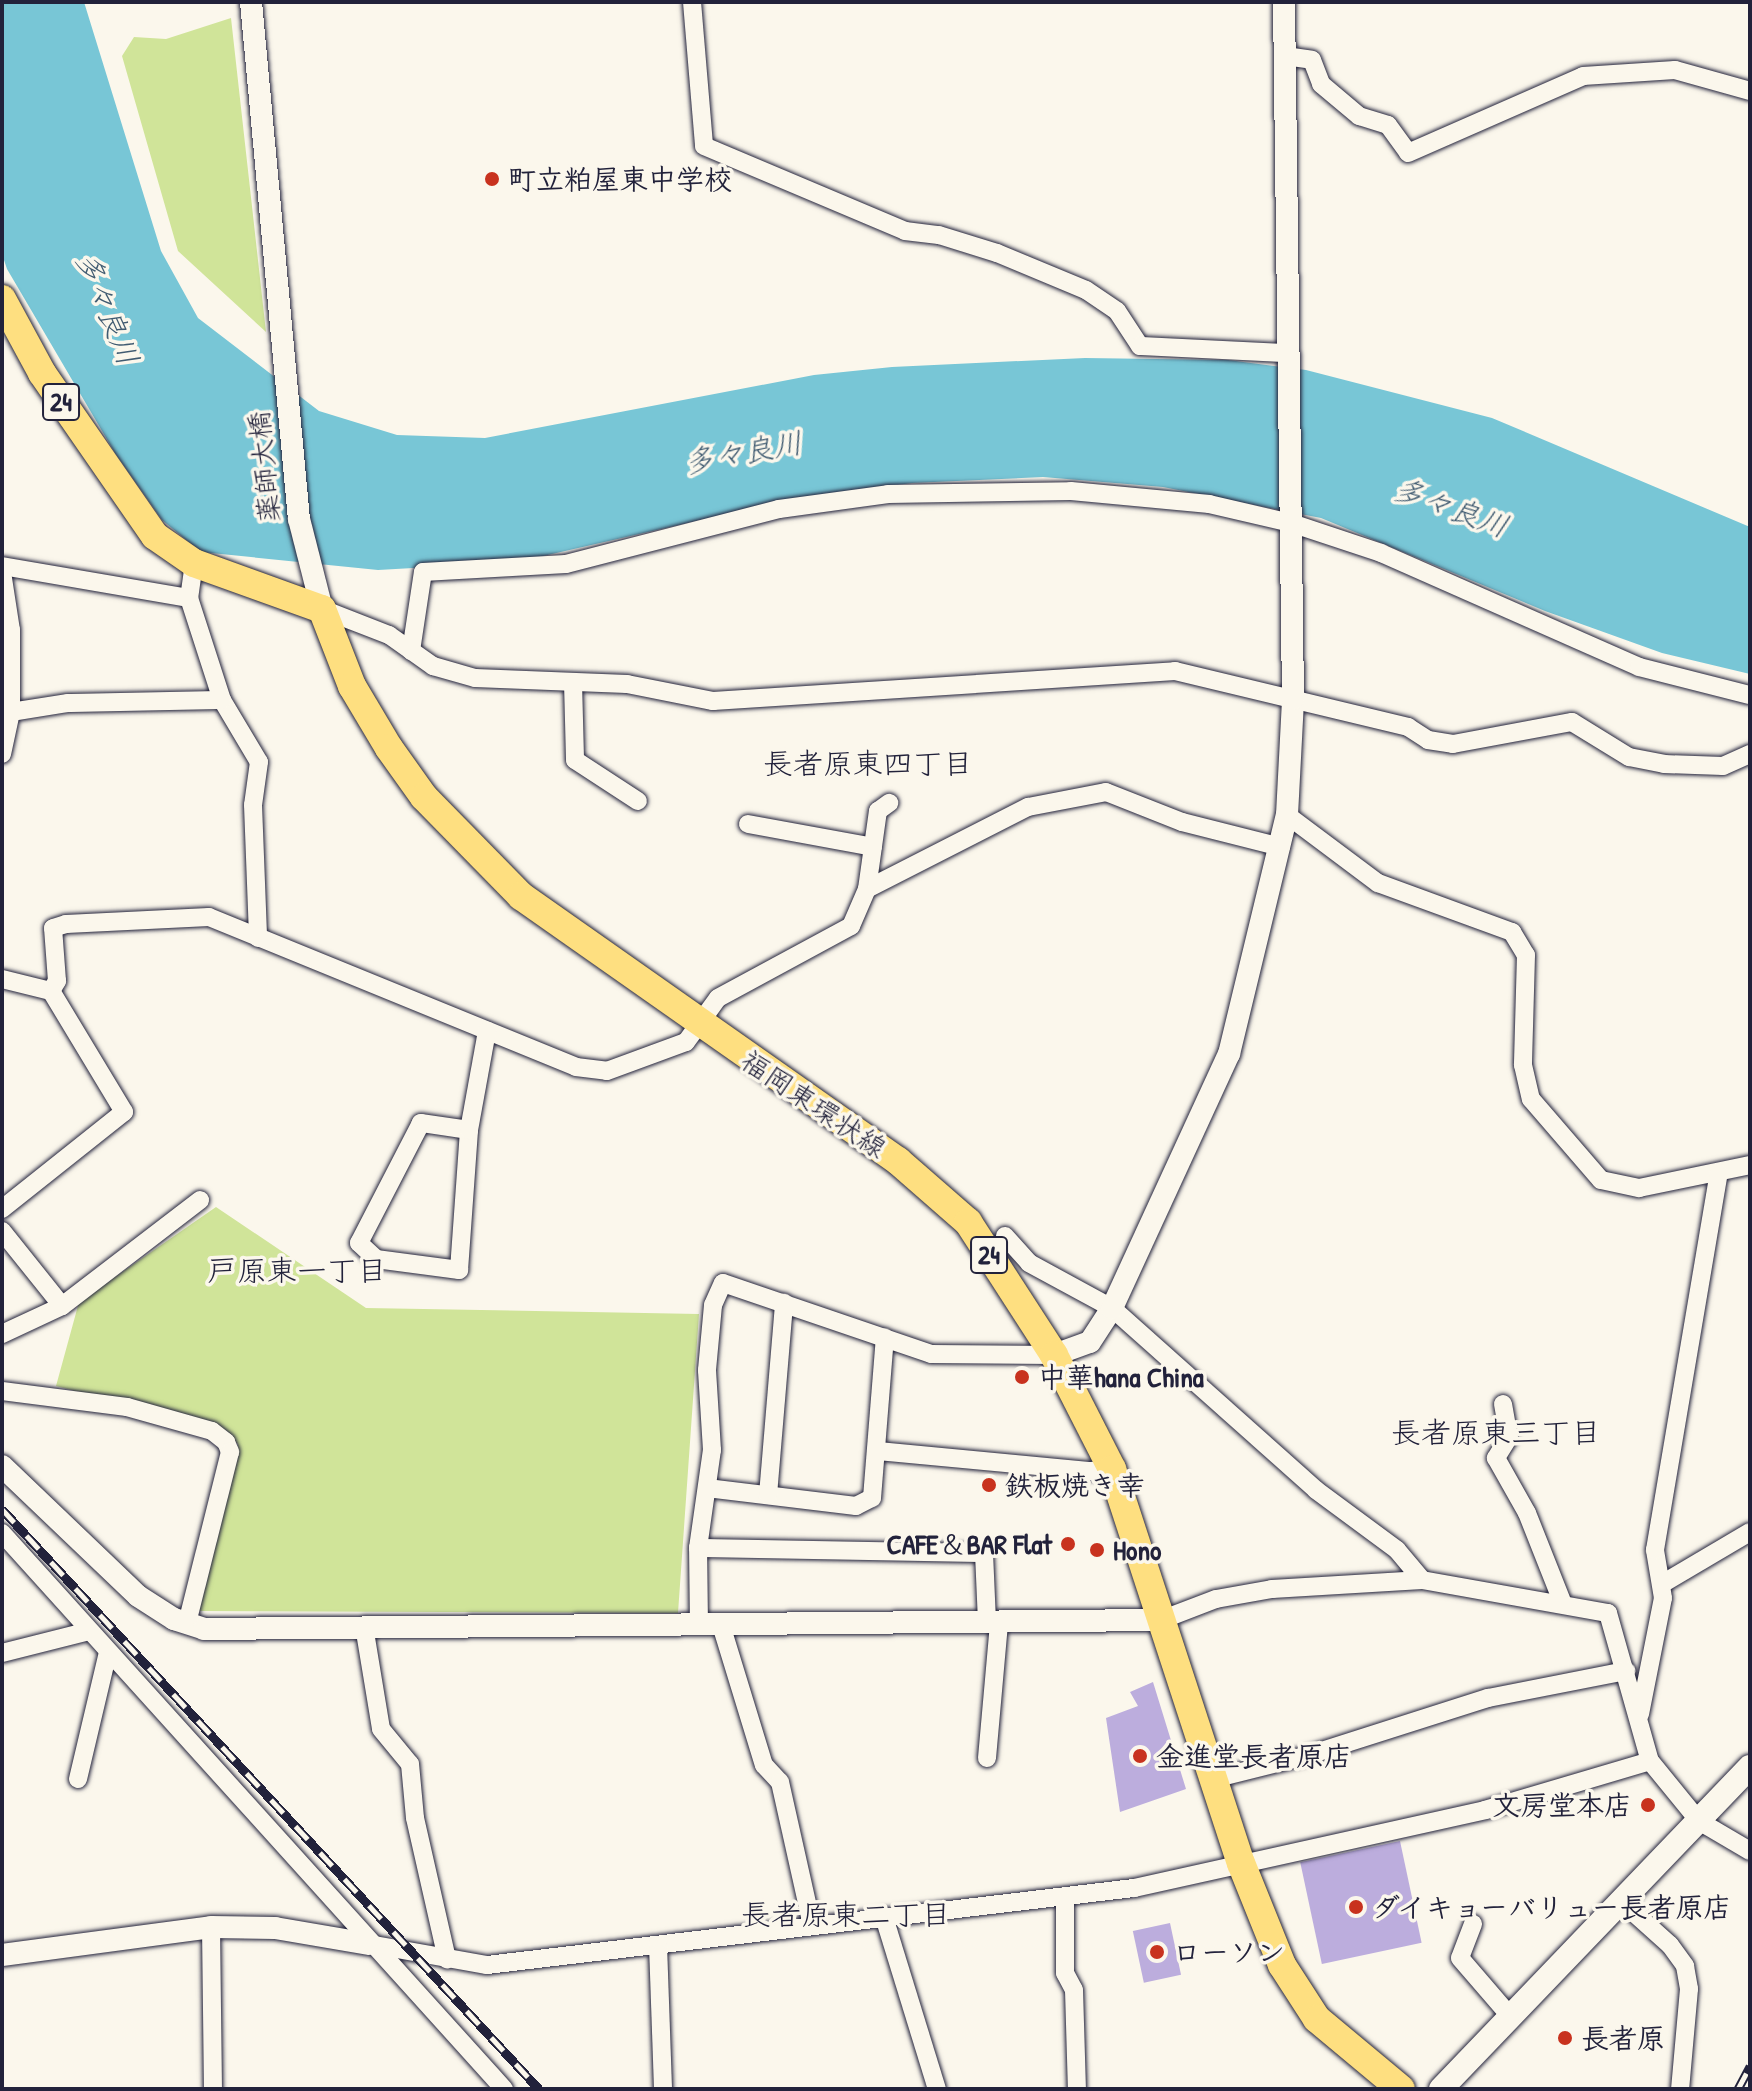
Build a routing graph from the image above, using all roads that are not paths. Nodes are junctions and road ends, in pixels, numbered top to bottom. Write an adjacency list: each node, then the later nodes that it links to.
1 (251, 2): 12 (street, 薬師大橋)
2 (692, 2): 7 (street)
3 (1284, 2): 4 (street)
4 (1285, 56): 5 (street); 7 (street)
5 (1750, 91)
6 (2, 299): 9 (main road, 24)
7 (1285, 353): 8 (street)
8 (1291, 523): 13 (street); 15 (street); 16 (street)
9 (194, 563): 11 (street); 12 (main road, 24)
10 (2, 569): 11 (street); 18 (street)
11 (189, 598): 17 (street)
12 (322, 609): 13 (street); 31 (main road, 福岡東環状線 / 24)
13 (411, 651): 14 (street)
14 (573, 682): 16 (street); 21 (street)
15 (1750, 695)
16 (1293, 699): 20 (street); 23 (street)
17 (222, 700): 18 (street); 28 (street)
18 (11, 712): 19 (street)
19 (2, 754)
20 (1750, 754)
21 (638, 801)
22 (889, 803): 25 (street)
23 (1287, 815): 26 (street); 35 (street)
24 (748, 824): 25 (street)
25 (873, 847): 27 (street)
26 (1281, 847): 27 (street); 42 (street)
27 (867, 889): 31 (street)
28 (258, 938): 30 (street); 32 (street)
29 (2, 979): 30 (street)
30 (51, 991): 37 (street)
31 (699, 1025): 32 (street); 45 (main road, 福岡東環状線 / 24)
32 (487, 1031): 33 (street)
33 (469, 1130): 33 (street)
34 (1750, 1165): 35 (street)
35 (1719, 1173): 57 (street)
36 (200, 1200): 41 (street)
37 (2, 1209)
38 (2, 1231): 41 (street)
39 (1005, 1236): 42 (street)
40 (784, 1303): 44 (street); 51 (street); 52 (street)
41 (62, 1306): 43 (street)
42 (1112, 1308): 45 (street); 56 (street)
43 (2, 1334)
44 (885, 1338): 45 (street); 48 (street)
45 (1054, 1355): 50 (main road, 福岡東環状線 / 24)
46 (2, 1391): 60 (street)
47 (1503, 1404): 58 (street)
48 (878, 1451): 50 (street); 52 (street)
49 (2, 1466): 60 (street)
50 (1112, 1469): 59 (main road, 福岡東環状線 / 24)
51 (707, 1488): 52 (street); 55 (street)
52 (768, 1495)
53 (1750, 1532): 57 (street)
54 (2, 1533): 65 (street)
55 (698, 1548): 61 (street); 63 (street)
56 (1422, 1580): 58 (street); 59 (street)
57 (1662, 1584): 69 (street)
58 (1563, 1604): 68 (street)
59 (1161, 1620): 61 (street); 74 (main road, 福岡東環状線 / 24)
60 (187, 1623): 62 (street)
61 (993, 1623): 64 (street); 70 (street)
62 (364, 1626): 63 (street); 87 (street)
63 (699, 1626): 64 (street)
64 (722, 1628): 82 (street)
65 (89, 1631): 66 (street); 67 (street)
66 (108, 1652): 73 (street); 84 (street)
67 (2, 1653)
68 (1626, 1671): 69 (street); 74 (street)
69 (1639, 1719): 71 (street)
70 (987, 1758)
71 (1650, 1761): 75 (street); 77 (street)
72 (1750, 1767): 75 (main road)
73 (78, 1779)
74 (1213, 1779): 77 (main road, 福岡東環状線 / 24)
75 (1699, 1821): 76 (street); 79 (main road)
76 (1750, 1851)
77 (1241, 1863): 78 (street); 94 (main road, 福岡東環状線 / 24)
78 (1065, 1896): 80 (street); 93 (street)
79 (1622, 1902): 88 (main road); 96 (street)
80 (884, 1917): 82 (street); 92 (street)
81 (1473, 1924): 88 (street)
82 (812, 1925): 85 (street)
83 (211, 1927): 84 (street); 86 (street); 90 (street)
84 (369, 1944): 87 (street); 89 (street)
85 (658, 1945): 87 (street); 91 (street)
86 (2, 1955)
87 (447, 1959)
88 (1511, 2017): 95 (main road)
89 (493, 2085)
90 (213, 2089)
91 (663, 2089)
92 (937, 2089)
93 (1077, 2089)
94 (1401, 2089)
95 (1441, 2089)
96 (1680, 2089)

